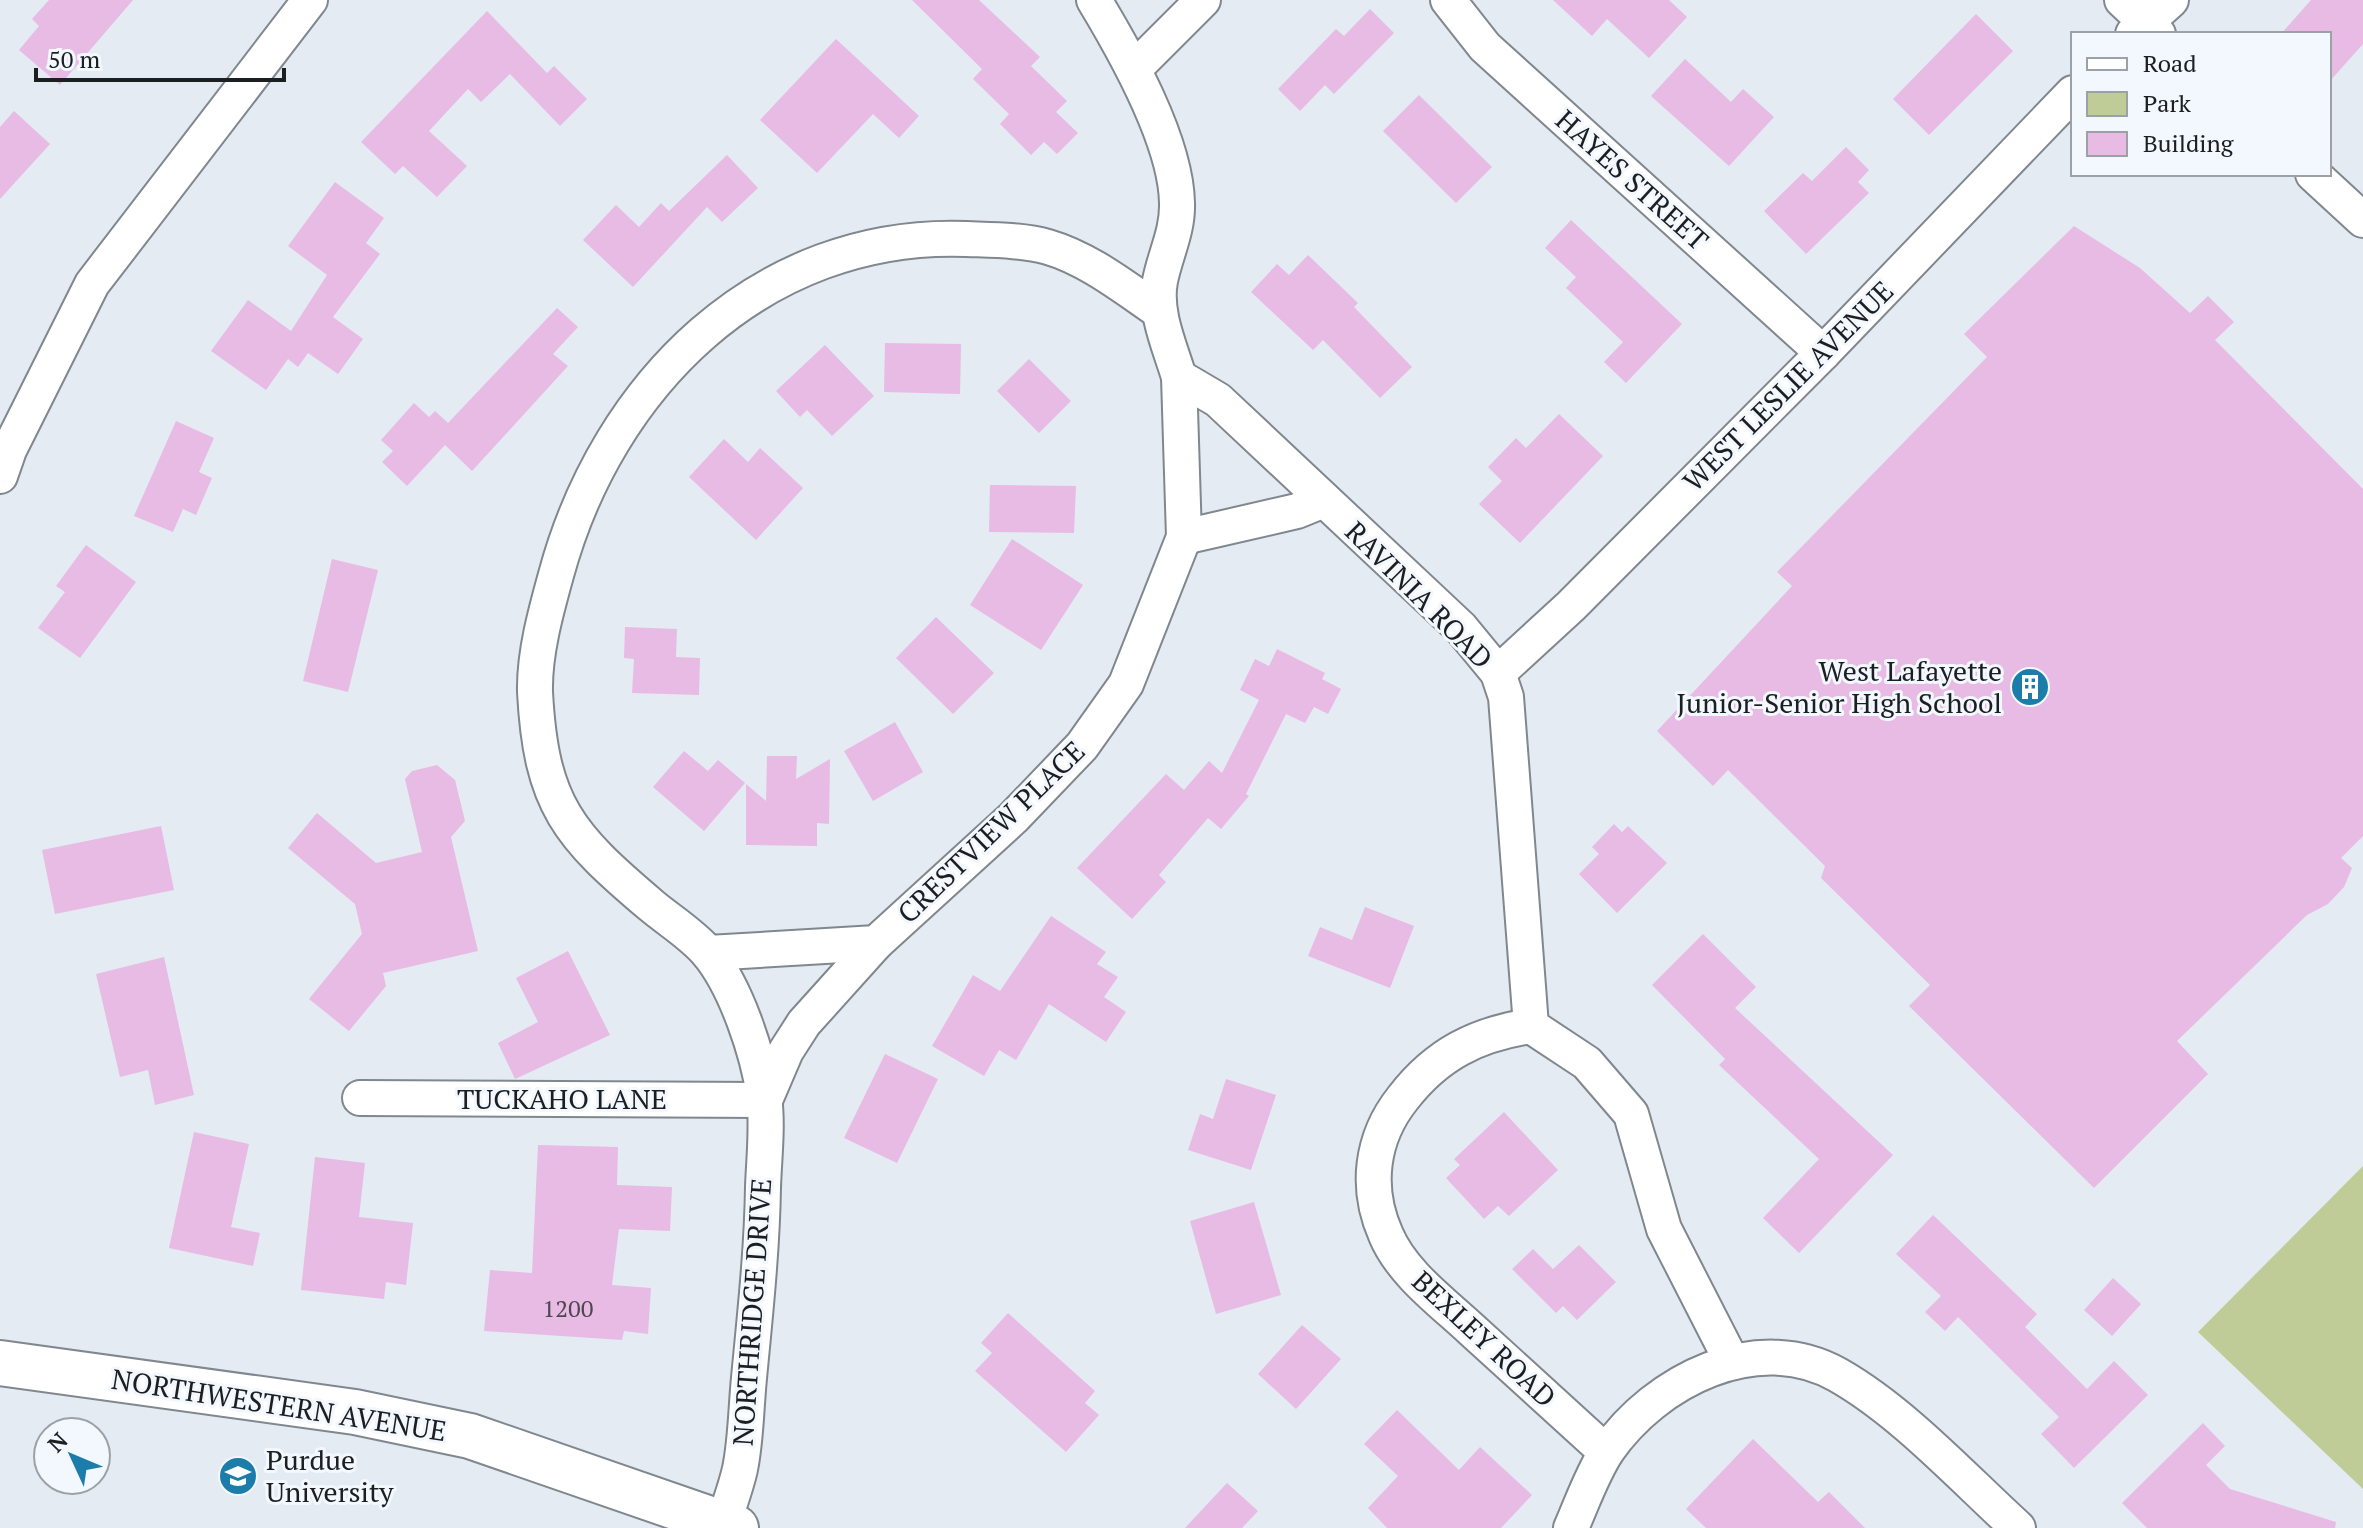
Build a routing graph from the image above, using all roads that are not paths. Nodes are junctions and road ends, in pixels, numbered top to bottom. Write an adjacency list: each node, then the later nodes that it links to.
1 (310, 0): 12 (street)
2 (1094, 0): 5 (street)
3 (1203, 0): 5 (street)
4 (1448, 0): 10 (street, HAYES STREET)
5 (1135, 68): 9 (street)
6 (2071, 95): 10 (street, WEST LESLIE AVENUE)
7 (2315, 176): 8 (street)
8 (2363, 220)
9 (1159, 311): 11 (street); 17 (street, NORTHRIDGE DRIVE)
10 (1823, 353): 15 (street, WEST LESLIE AVENUE)
11 (1179, 377): 13 (street, RAVINIA ROAD); 14 (street, CRESTVIEW PLACE)
12 (0, 476)
13 (1324, 500): 14 (street); 15 (street, RAVINIA ROAD)
14 (1184, 537): 16 (street, CRESTVIEW PLACE)
15 (1498, 673): 18 (street, RAVINIA ROAD)
16 (876, 943): 17 (street, CRESTVIEW PLACE); 20 (street, NORTHRIDGE DRIVE)
17 (708, 953): 20 (street, NORTHRIDGE DRIVE)
18 (1531, 1026): 21 (street); 23 (street, BEXLEY ROAD)
19 (360, 1098): 20 (street, TUCKAHO LANE)
20 (765, 1100): 24 (street, NORTHRIDGE DRIVE)
21 (1732, 1362): 23 (street); 26 (street)
22 (0, 1363): 24 (main road, NORTHWESTERN AVENUE)
23 (1606, 1452): 25 (street)
24 (730, 1525)
25 (1571, 1528)
26 (2018, 1528)

